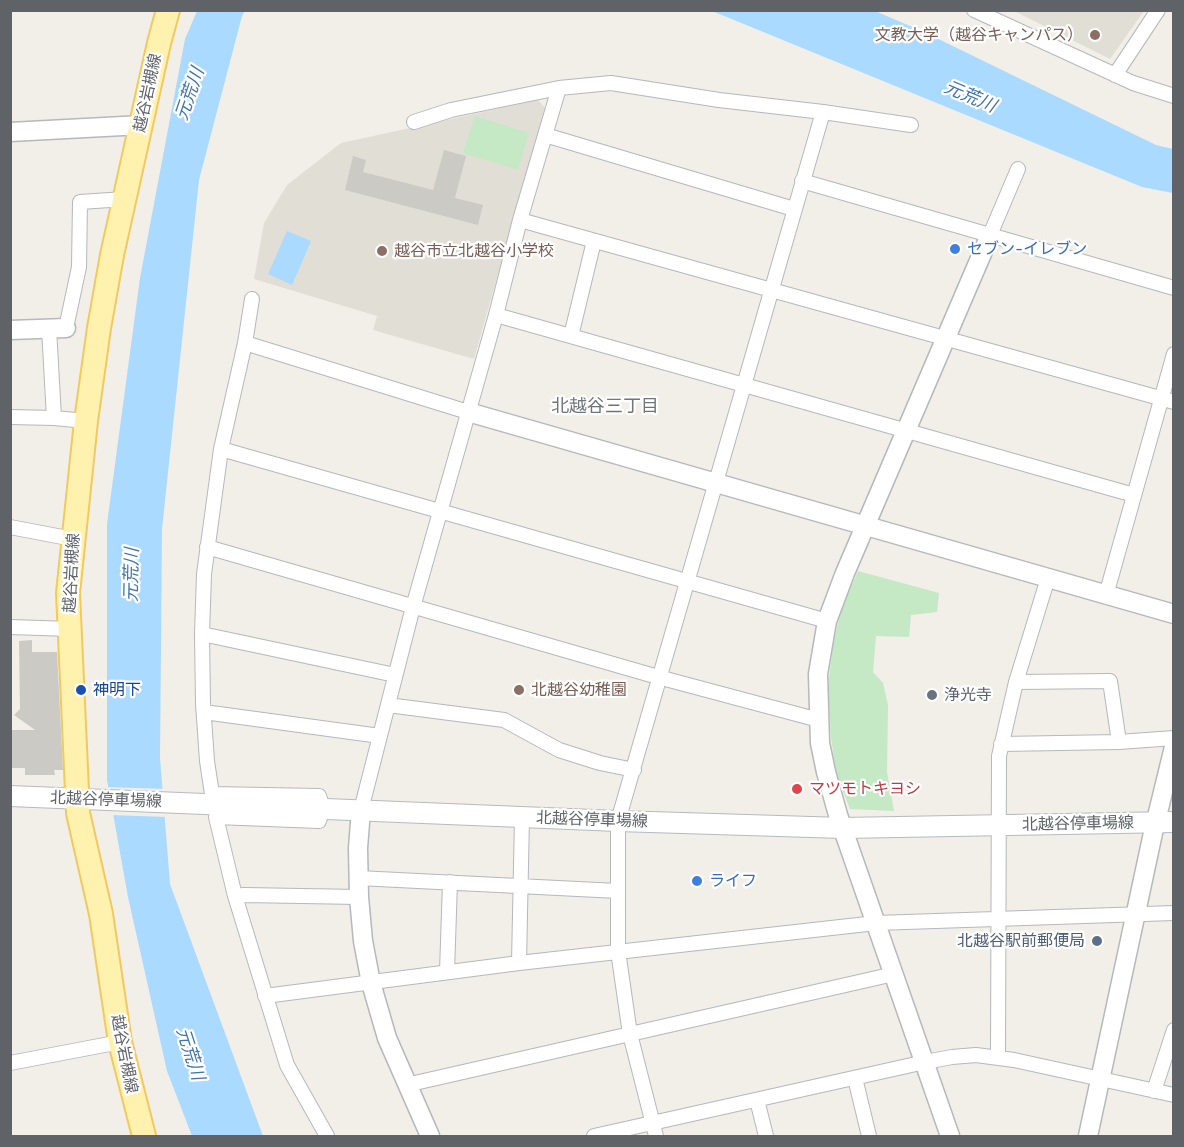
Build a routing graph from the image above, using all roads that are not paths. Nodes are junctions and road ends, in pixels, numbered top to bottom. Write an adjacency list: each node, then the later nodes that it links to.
1 (168, 10): 9 (main road, 越谷岩槻線)
2 (974, 10): 4 (street)
3 (1158, 10): 4 (street)
4 (1115, 75): 6 (street)
5 (559, 88): 7 (street); 8 (street); 12 (street)
6 (1173, 96)
7 (823, 112): 10 (street); 14 (street)
8 (414, 122)
9 (142, 125): 11 (street); 15 (main road, 越谷岩槻線)
10 (911, 125)
11 (10, 132)
12 (544, 135): 16 (street); 17 (street)
13 (1018, 169): 18 (street)
14 (802, 181): 16 (street); 18 (street)
15 (125, 199): 24 (street); 35 (main road, 越谷岩槻線)
16 (794, 209): 21 (street)
17 (520, 220): 19 (street); 23 (street)
18 (990, 235): 20 (street); 27 (street)
19 (594, 241): 21 (street); 26 (street)
20 (1173, 288)
21 (771, 290): 27 (street); 30 (street)
22 (252, 299): 28 (street)
23 (496, 315): 26 (street); 32 (street)
24 (58, 328): 25 (street); 34 (street)
25 (10, 330)
26 (571, 336): 30 (street)
27 (947, 338): 31 (street); 36 (street)
28 (245, 343): 32 (street); 37 (street)
29 (1173, 354): 31 (street)
30 (743, 385): 36 (street); 38 (street)
31 (1167, 401): 39 (street)
32 (468, 412): 38 (street); 40 (street)
33 (10, 417): 34 (street)
34 (54, 418): 35 (street)
35 (86, 421): 43 (main road, 越谷岩槻線)
36 (907, 431): 39 (street); 41 (street)
37 (221, 449): 40 (street); 44 (street)
38 (714, 483): 41 (street); 46 (street)
39 (1134, 495): 47 (street)
40 (440, 510): 46 (street); 48 (street)
41 (866, 526): 45 (street); 50 (street)
42 (10, 527): 43 (street)
43 (73, 539): 52 (main road, 越谷岩槻線)
44 (207, 547): 48 (street); 53 (street)
45 (1048, 578): 47 (street); 56 (street)
46 (686, 582): 50 (street); 55 (street)
47 (1106, 595): 49 (street)
48 (413, 607): 54 (street); 55 (street)
49 (1173, 614)
50 (827, 621): 59 (street)
51 (10, 627): 52 (street)
52 (71, 629): 67 (main road, 越谷岩槻線)
53 (202, 634): 54 (street); 58 (street)
54 (395, 675): 57 (street)
55 (658, 677): 59 (street); 65 (street)
56 (1016, 682): 62 (street); 63 (street)
57 (388, 705): 60 (street); 65 (street)
58 (204, 712): 60 (street); 68 (street)
59 (819, 720): 74 (street)
60 (380, 736): 69 (street)
61 (1173, 738): 62 (street)
62 (1119, 742): 63 (street)
63 (1001, 744): 73 (street)
64 (1173, 747): 72 (street)
65 (634, 770): 71 (street)
66 (10, 796): 67 (main road, 北越谷停車場線)
67 (83, 799): 68 (main road, 北越谷停車場線); 93 (main road, 越谷岩槻線)
68 (323, 808): 69 (main road, 北越谷停車場線); 79 (street)
69 (361, 810): 70 (main road, 北越谷停車場線); 75 (street)
70 (522, 817): 71 (main road, 北越谷停車場線); 77 (street)
71 (618, 821): 74 (main road, 北越谷停車場線); 78 (street)
72 (1165, 822): 73 (main road, 北越谷停車場線); 82 (street)
73 (999, 825): 74 (main road, 北越谷停車場線); 83 (street)
74 (843, 828): 84 (street)
75 (358, 878): 76 (street); 80 (street)
76 (450, 882): 77 (street); 87 (street)
77 (521, 886): 78 (street); 86 (street)
78 (618, 891): 85 (street)
79 (235, 896): 80 (street); 90 (street)
80 (359, 897): 89 (street)
81 (1173, 913): 82 (street)
82 (1137, 914): 83 (street); 98 (street)
83 (999, 919): 84 (street); 94 (street)
84 (876, 922): 85 (street); 88 (street)
85 (618, 951): 86 (street); 92 (street)
86 (519, 963): 87 (street)
87 (447, 972): 89 (street)
88 (894, 974): 92 (street); 95 (street)
89 (371, 982): 90 (street); 99 (street)
90 (265, 996): 105 (street)
91 (1173, 1030): 100 (street)
92 (630, 1034): 99 (street); 103 (street)
93 (120, 1042): 96 (street); 104 (main road, 越谷岩槻線)
94 (998, 1058): 95 (street); 98 (street)
95 (925, 1062): 97 (street); 110 (street)
96 (10, 1063)
97 (855, 1078): 102 (street); 109 (street)
98 (1100, 1079): 100 (street); 111 (street)
99 (406, 1085): 106 (street)
100 (1154, 1091): 101 (street)
101 (1173, 1095)
102 (757, 1100): 103 (street); 108 (street)
103 (655, 1130): 107 (street)
104 (144, 1137)
105 (327, 1137)
106 (430, 1137)
107 (594, 1137)
108 (766, 1137)
109 (869, 1137)
110 (950, 1137)
111 (1088, 1137)

